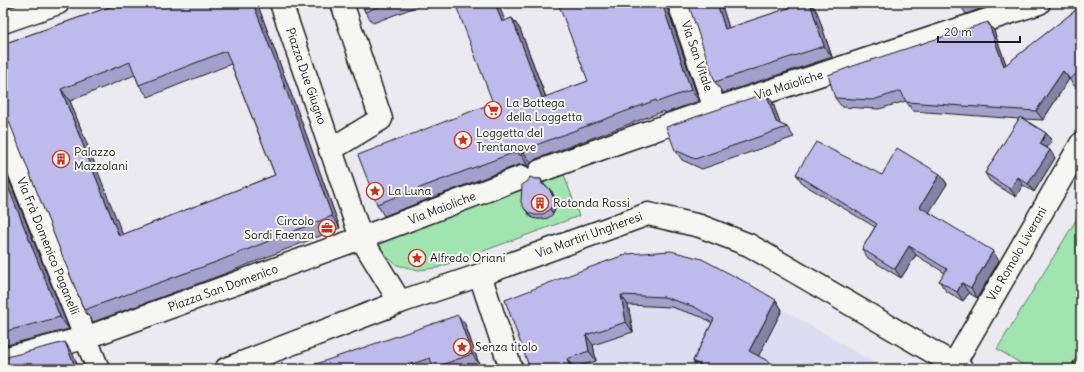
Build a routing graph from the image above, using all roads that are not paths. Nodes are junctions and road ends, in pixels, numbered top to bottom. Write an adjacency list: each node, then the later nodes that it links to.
1 (58, 3): 6 (street)
2 (281, 3): 10 (street, Piazza Due Giugno)
3 (342, 3): 10 (street)
4 (679, 3): 7 (street, Via San Vitale)
5 (1039, 3): 7 (street, Via Maioliche)
6 (3, 22)
7 (715, 109): 11 (street, Via Maioliche)
8 (3, 131): 14 (street, Via Frà Domenico Paganelli)
9 (1081, 144): 16 (street, Via Romolo Liverani)
10 (330, 150): 11 (street, Piazza Due Giugno)
11 (361, 238): 13 (street, Piazza Due Giugno); 14 (street, Piazza San Domenico)
12 (480, 275): 13 (street, Via Martiri Ungheresi); 16 (street, Via Martiri Ungheresi); 19 (street)
13 (400, 302): 18 (street, Via Martiri Ungheresi)
14 (85, 338): 15 (street, Piazza San Domenico); 17 (street, Via Frà Domenico Paganelli)
15 (3, 359)
16 (958, 367)
17 (98, 369)
18 (226, 369)
19 (512, 369)

